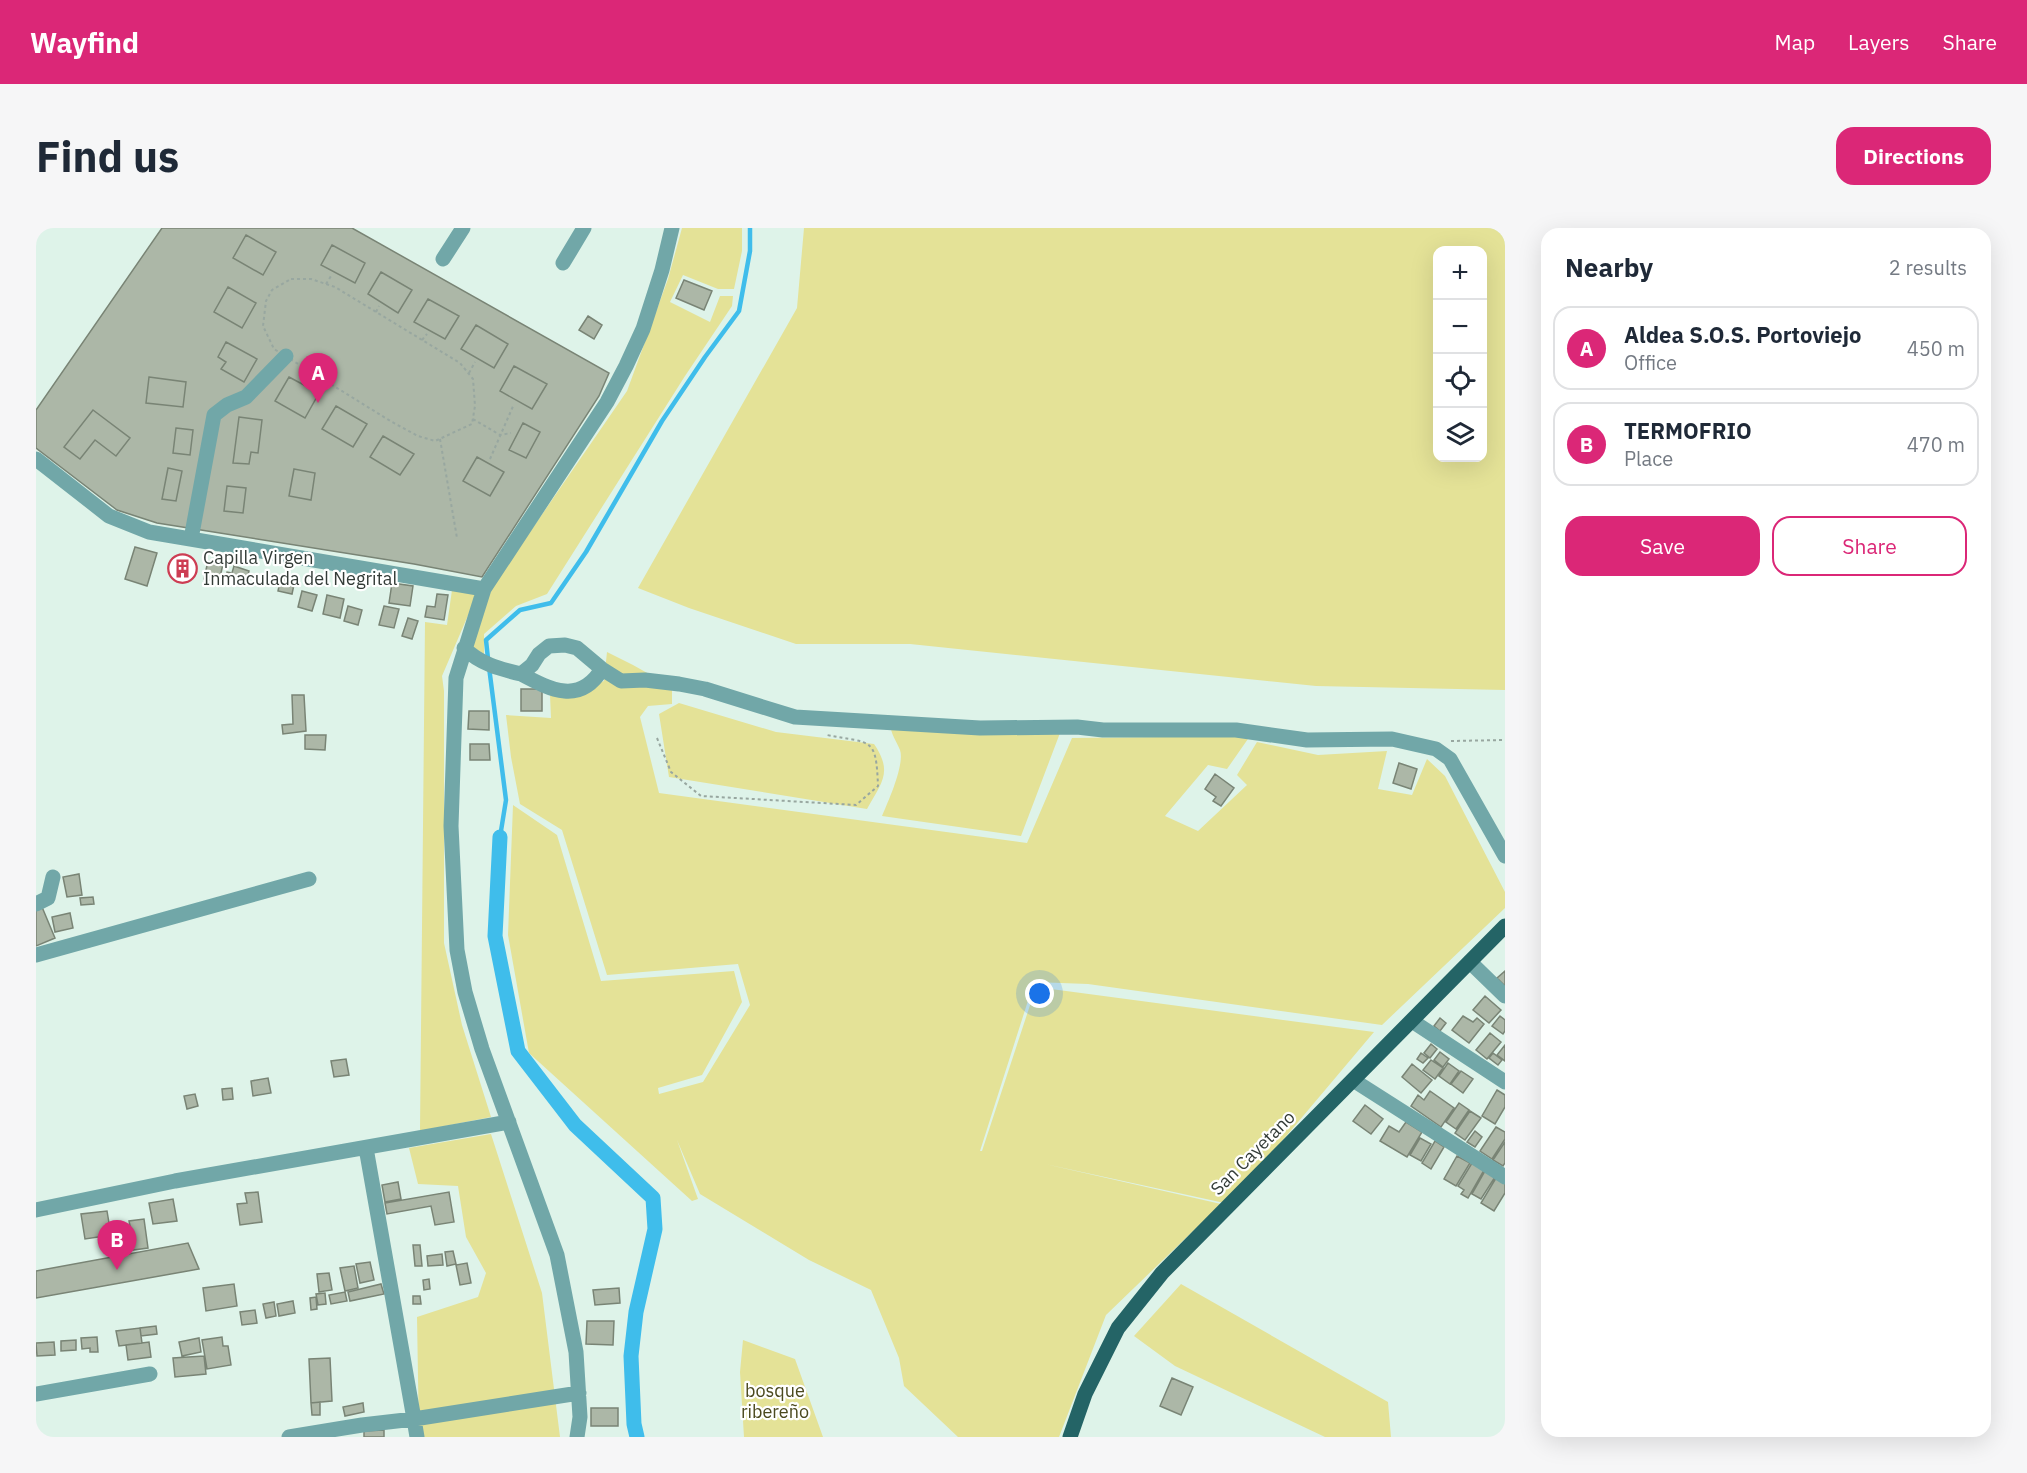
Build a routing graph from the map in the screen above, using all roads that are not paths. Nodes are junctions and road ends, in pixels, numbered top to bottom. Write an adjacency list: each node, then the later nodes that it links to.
1 (463, 228): 4 (street)
2 (584, 228): 5 (street)
3 (672, 228): 9 (street)
4 (443, 259)
5 (563, 263)
6 (286, 356): 8 (street)
7 (36, 459): 8 (street)
8 (191, 539): 9 (street)
9 (484, 589): 10 (street)
10 (465, 648): 12 (street); 24 (street)
11 (602, 669): 12 (street); 12 (street); 13 (street)
12 (521, 674)
13 (1505, 856)
14 (53, 877): 16 (street)
15 (309, 879): 18 (street)
16 (36, 904)
17 (1505, 926): 19 (main road, San Cayetano)
18 (36, 955)
19 (1470, 962): 20 (street); 21 (main road, San Cayetano)
20 (1505, 996)
21 (1412, 1021): 22 (main road, San Cayetano); 23 (street)
22 (1353, 1080): 26 (street); 35 (main road, San Cayetano)
23 (1505, 1082)
24 (508, 1122): 25 (street); 30 (street)
25 (366, 1148): 27 (street); 31 (street)
26 (1505, 1178)
27 (36, 1210)
28 (150, 1374): 29 (street)
29 (36, 1394)
30 (579, 1394): 31 (street); 34 (street)
31 (414, 1419): 32 (street); 33 (street)
32 (289, 1437)
33 (417, 1437)
34 (577, 1437)
35 (1070, 1437)

